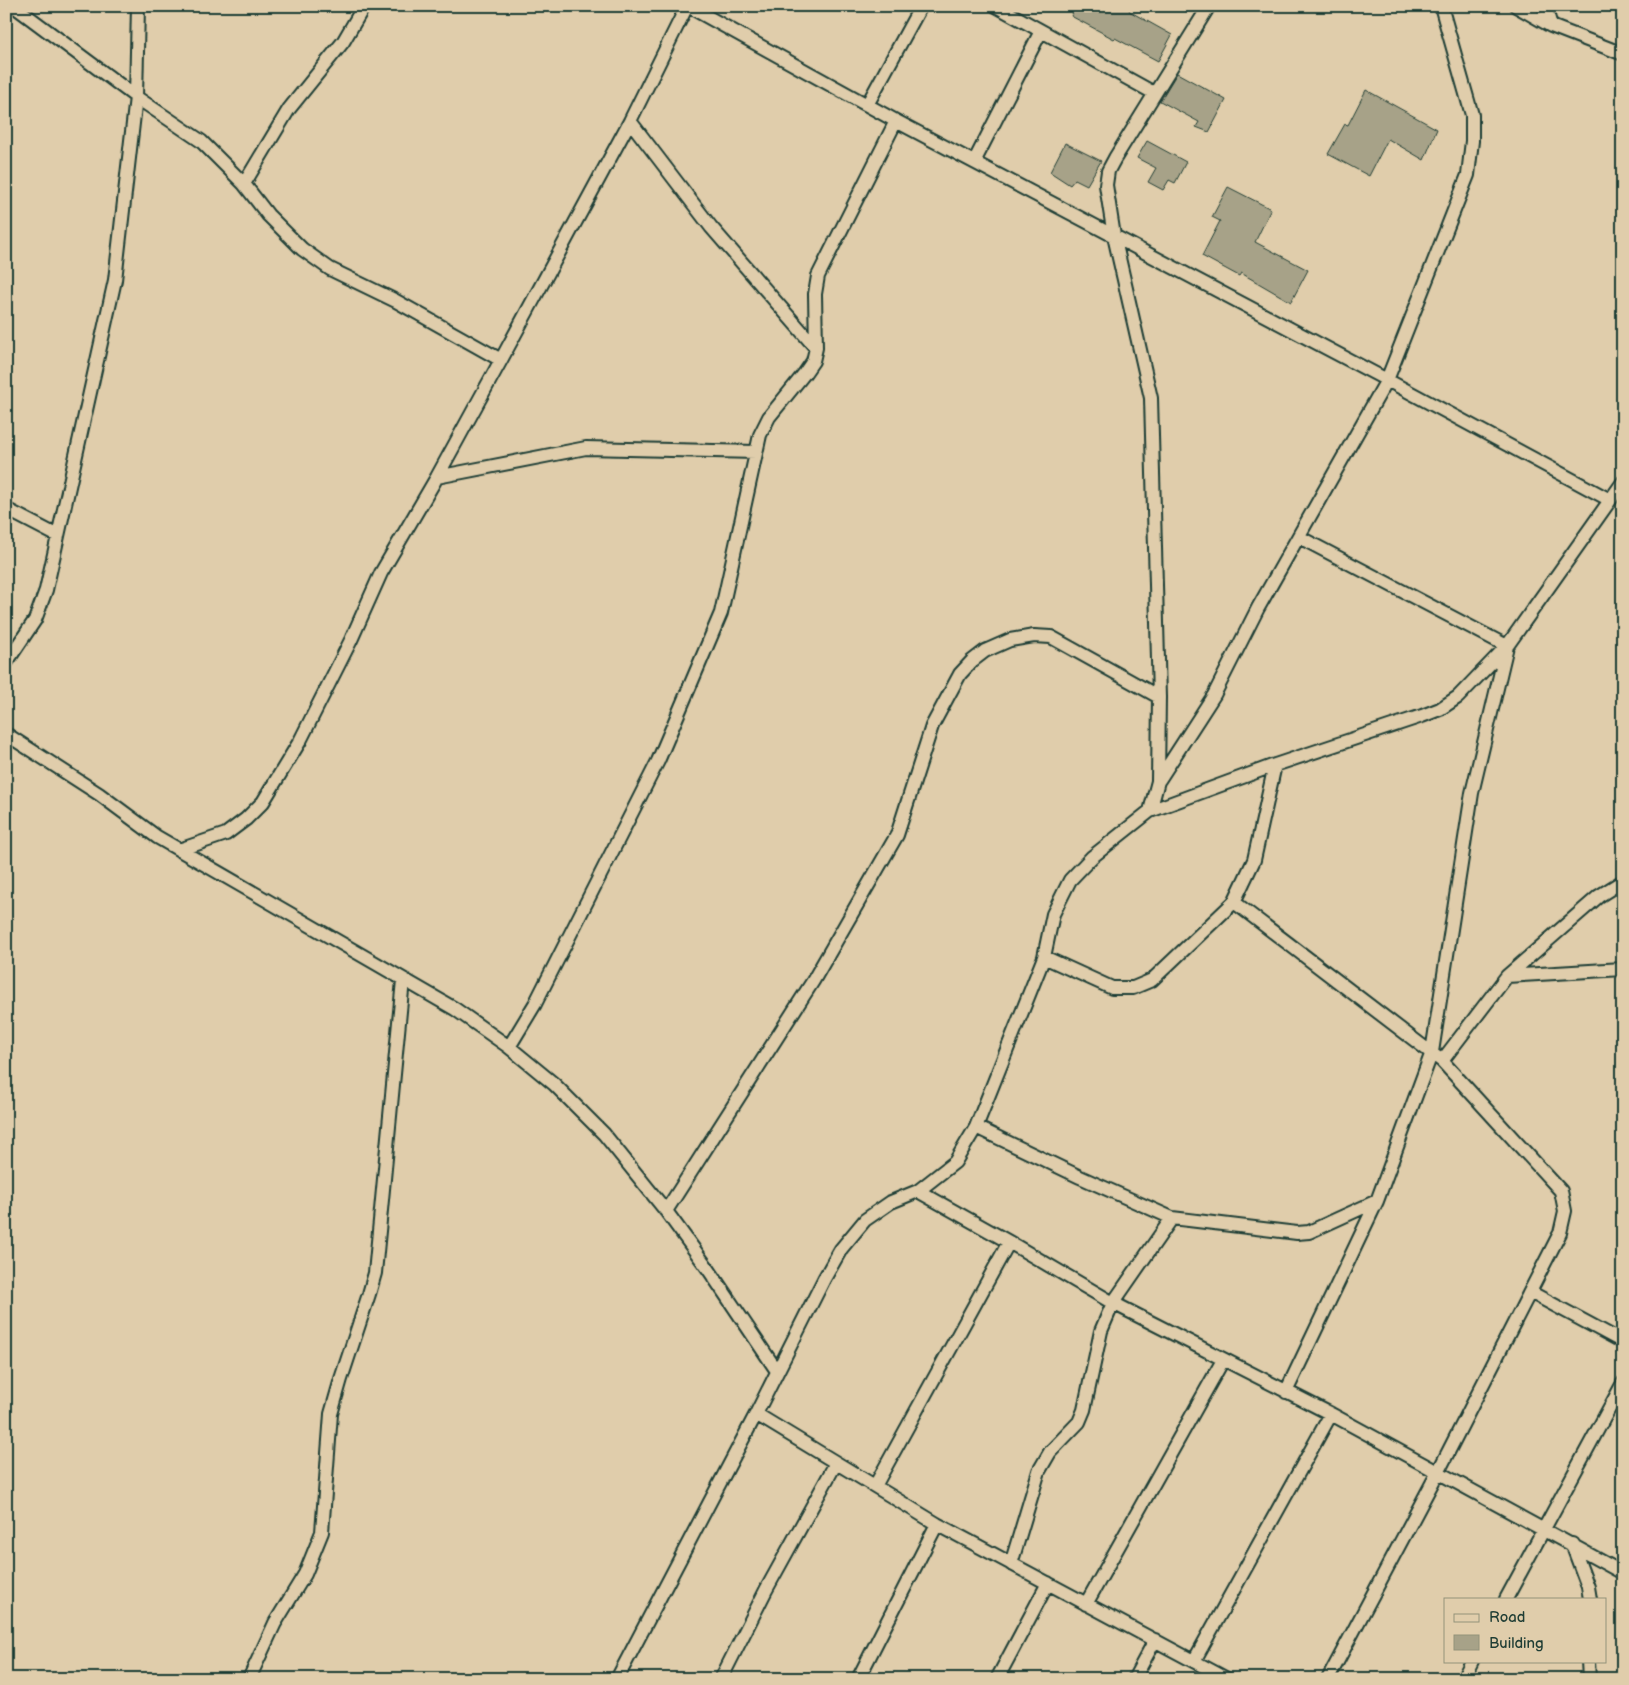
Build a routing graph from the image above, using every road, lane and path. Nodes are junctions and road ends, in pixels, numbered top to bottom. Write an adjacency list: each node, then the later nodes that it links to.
1 (14, 6): 15 (street)
2 (138, 6): 15 (street)
3 (364, 6): 20 (street)
4 (687, 6): 16 (street); 17 (street)
5 (921, 6): 16 (street)
6 (996, 6): 12 (street)
7 (1209, 6): 14 (street)
8 (1441, 6): 24 (street)
9 (1516, 6): 11 (street)
10 (1545, 6): 11 (street)
11 (1551, 26): 13 (street)
12 (1041, 31): 14 (street); 19 (street)
13 (1623, 54)
14 (1154, 93): 21 (street)
15 (136, 97): 20 (street); 30 (street)
16 (867, 105): 18 (street)
17 (630, 121): 22 (street); 23 (street)
18 (896, 121): 19 (street); 22 (street)
19 (974, 162): 21 (street)
20 (244, 184): 23 (street)
21 (1114, 236): 24 (street); 34 (street)
22 (816, 348): 25 (street)
23 (501, 360): 26 (street)
24 (1387, 380): 28 (street); 31 (street)
25 (756, 452): 26 (street); 46 (street)
26 (437, 477): 39 (street)
27 (1623, 482): 28 (street)
28 (1610, 500): 32 (street)
29 (6, 510): 30 (street)
30 (58, 536): 33 (street)
31 (1299, 537): 32 (street); 37 (street)
32 (1506, 646): 36 (street); 47 (street)
33 (6, 663)
34 (1159, 697): 37 (street); 52 (street)
35 (6, 734): 39 (street)
36 (1275, 765): 38 (street); 41 (street)
37 (1158, 781): 38 (street)
38 (1150, 811): 42 (street)
39 (179, 850): 45 (street)
40 (1623, 881): 44 (street)
41 (1234, 902): 42 (street); 47 (street)
42 (1044, 957): 49 (street)
43 (1623, 969): 44 (street)
44 (1506, 976): 48 (street)
45 (403, 980): 46 (street); 80 (street)
46 (509, 1047): 52 (street)
47 (1432, 1052): 48 (street); 51 (street)
48 (1442, 1061): 55 (street)
49 (976, 1127): 50 (street); 53 (street)
50 (918, 1191): 54 (street); 59 (street)
51 (1377, 1201): 53 (street); 61 (street)
52 (666, 1211): 59 (street)
53 (1172, 1218): 56 (street)
54 (1009, 1242): 56 (street); 66 (street)
55 (1530, 1292): 57 (street); 65 (street)
56 (1113, 1303): 58 (street); 70 (street)
57 (1623, 1342)
58 (1223, 1360): 61 (street); 75 (street)
59 (777, 1371): 62 (street)
60 (1623, 1383): 68 (street)
61 (1286, 1392): 63 (street)
62 (756, 1414): 64 (street); 81 (street)
63 (1331, 1414): 65 (street); 77 (street)
64 (836, 1463): 66 (street); 82 (street)
65 (1438, 1472): 68 (street); 87 (street)
66 (875, 1486): 67 (street)
67 (937, 1524): 70 (street); 83 (street)
68 (1544, 1529): 69 (street); 73 (street)
69 (1572, 1544): 71 (street); 74 (street)
70 (1011, 1564): 72 (street)
71 (1623, 1572)
72 (1048, 1583): 75 (street); 84 (street)
73 (1507, 1598)
74 (1590, 1598)
75 (1086, 1604): 76 (street)
76 (1155, 1640): 77 (street); 85 (street)
77 (1194, 1661): 86 (street)
78 (1471, 1662): 88 (street)
79 (1588, 1662): 89 (street)
80 (248, 1679)
81 (617, 1679)
82 (720, 1679)
83 (858, 1679)
84 (997, 1679)
85 (1134, 1679)
86 (1227, 1679)
87 (1328, 1679)
88 (1462, 1679)
89 (1589, 1679)

